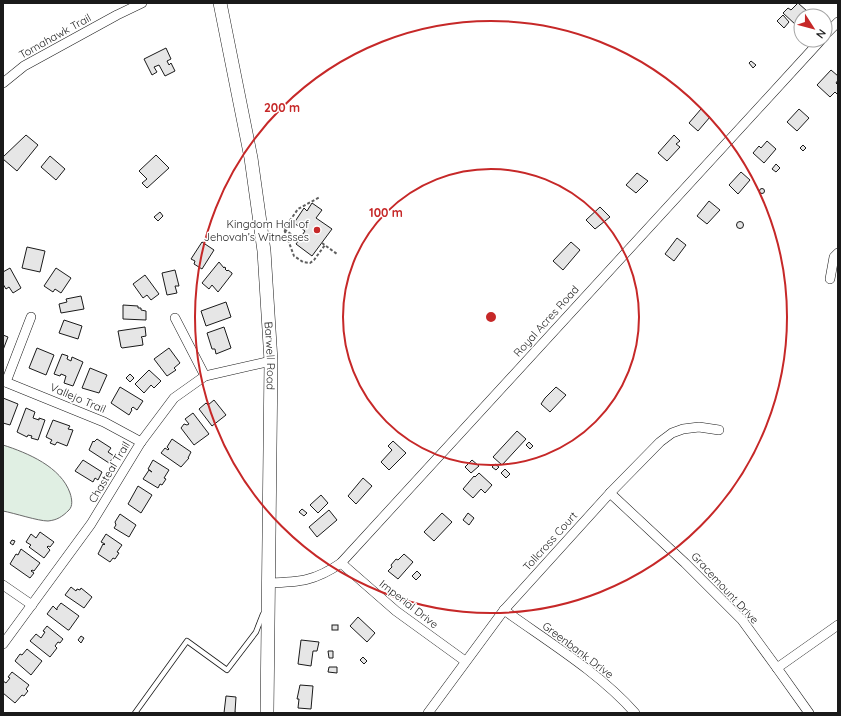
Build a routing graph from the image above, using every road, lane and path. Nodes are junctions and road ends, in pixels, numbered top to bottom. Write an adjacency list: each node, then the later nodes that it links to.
1 (142, 3): 4 (street, Tomahawk Trail)
2 (220, 3): 15 (street, Barwell Road)
3 (814, 48): 21 (street, Royal Acres Road)
4 (3, 82)
5 (320, 197): 6 (path)
6 (284, 229): 7 (path); 9 (path)
7 (299, 240)
8 (322, 243): 9 (path)
9 (325, 245): 11 (path)
10 (838, 253): 12 (street)
11 (337, 254)
12 (830, 279)
13 (31, 317): 17 (street)
14 (175, 318): 16 (street)
15 (271, 361): 16 (street, Chasteal Trail); 22 (street, Barwell Road)
16 (205, 376): 19 (street, Chasteal Trail)
17 (5, 381): 19 (street, Vallejo Trail)
18 (719, 430): 20 (street, Tollcross Court)
19 (141, 442): 25 (street, Chasteal Trail)
20 (610, 492): 26 (street, Tollcross Court); 30 (street, Gracemount Drive)
21 (341, 563): 22 (street, Royal Acres Road); 29 (street, Imperial Drive)
22 (269, 583): 24 (street, Barwell Road)
23 (3, 585): 25 (street)
24 (268, 601): 31 (lane); 32 (street, Barwell Road)
25 (32, 605): 28 (street, Chasteal Trail)
26 (504, 610): 29 (street, Tollcross Court); 34 (street, Greenbank Drive)
27 (838, 625): 30 (street)
28 (3, 644)
29 (465, 661): 33 (street, Tollcross Court)
30 (777, 668): 35 (street, Gracemount Drive)
31 (135, 713)
32 (268, 713)
33 (428, 713)
34 (635, 713)
35 (809, 713)

